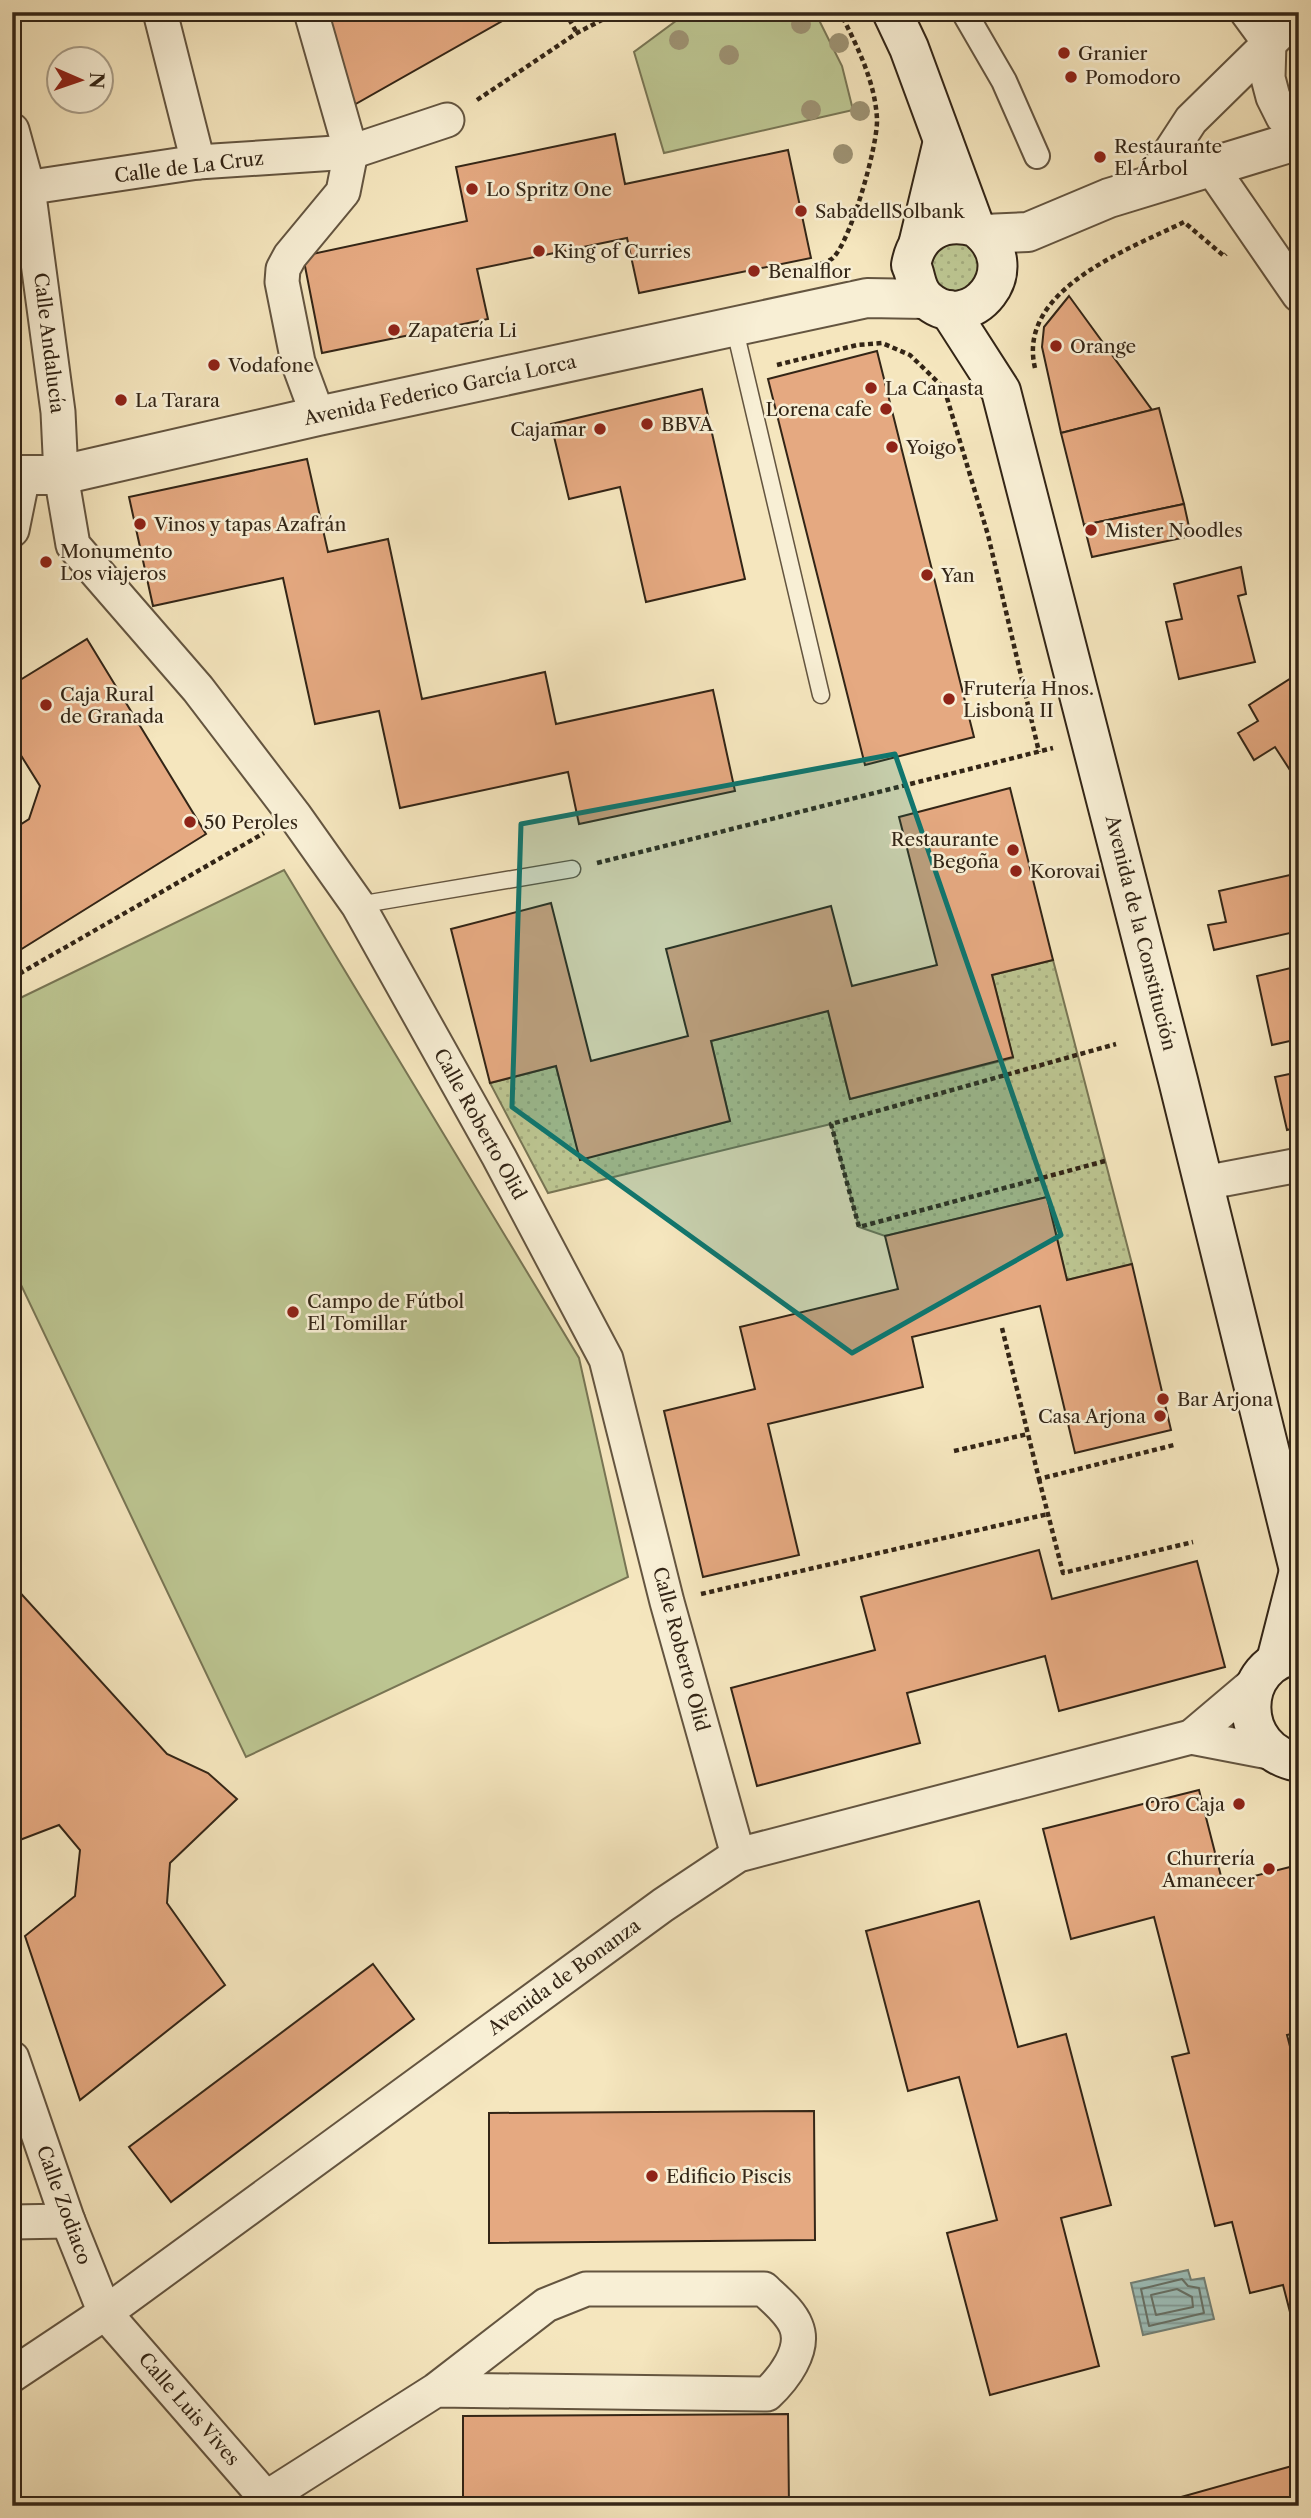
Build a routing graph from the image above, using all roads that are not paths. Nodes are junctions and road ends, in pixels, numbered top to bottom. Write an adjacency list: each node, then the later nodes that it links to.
1 (160, 12): 15 (street)
2 (311, 12): 13 (street)
3 (892, 12): 11 (main road)
4 (964, 12): 14 (street)
5 (1247, 12): 7 (street)
6 (1299, 14): 7 (street)
7 (1269, 42): 10 (street); 17 (street)
8 (447, 120): 13 (street, Calle de La Cruz)
9 (12, 130): 18 (street, Calle Andalucía)
10 (1299, 134)
11 (943, 141): 19 (main road, Avenida de la Constitución); 21 (main road)
12 (1299, 141): 16 (main road)
13 (351, 152): 15 (street, Calle de La Cruz); 24 (street)
14 (1037, 156)
15 (198, 162): 18 (street, Calle de La Cruz)
16 (1212, 167): 17 (main road); 22 (street)
17 (1148, 186): 20 (main road)
18 (20, 189): 25 (street, Calle Andalucía)
19 (979, 230): 20 (main road); 21 (main road, Avenida de la Constitución); 21 (main road)
20 (1028, 232): 21 (main road)
21 (947, 282): 23 (main road, Avenida Federico García Lorca); 32 (main road, Avenida de la Constitución)
22 (1299, 295)
23 (734, 326): 24 (main road, Avenida Federico García Lorca); 28 (lane)
24 (318, 416): 25 (main road, Avenida Federico García Lorca)
25 (61, 475): 26 (main road, Avenida Federico García Lorca); 30 (street, Calle Roberto Olid)
26 (18, 476): 27 (street)
27 (12, 530)
28 (821, 695)
29 (572, 869): 30 (lane)
30 (358, 905): 37 (street, Calle Roberto Olid)
31 (1299, 1165): 32 (street)
32 (1204, 1183): 33 (main road, Avenida de la Constitución)
33 (1299, 1571): 34 (main road, Avenida de la Constitución)
34 (1277, 1665): 35 (street, Avenida de Bonanza); 36 (main road, Avenida de la Constitución)
35 (1191, 1737): 36 (street, Avenida de Bonanza); 37 (street, Avenida de Bonanza)
36 (1286, 1757)
37 (738, 1856): 41 (street, Avenida de Bonanza)
38 (12, 2057): 39 (street, Calle Zodiaco)
39 (68, 2221): 40 (street); 41 (street, Calle Zodiaco)
40 (12, 2222)
41 (105, 2313): 42 (street, Avenida de Bonanza); 44 (street, Calle Luis Vives)
42 (12, 2375)
43 (436, 2390): 43 (street); 44 (street)
44 (270, 2502)

